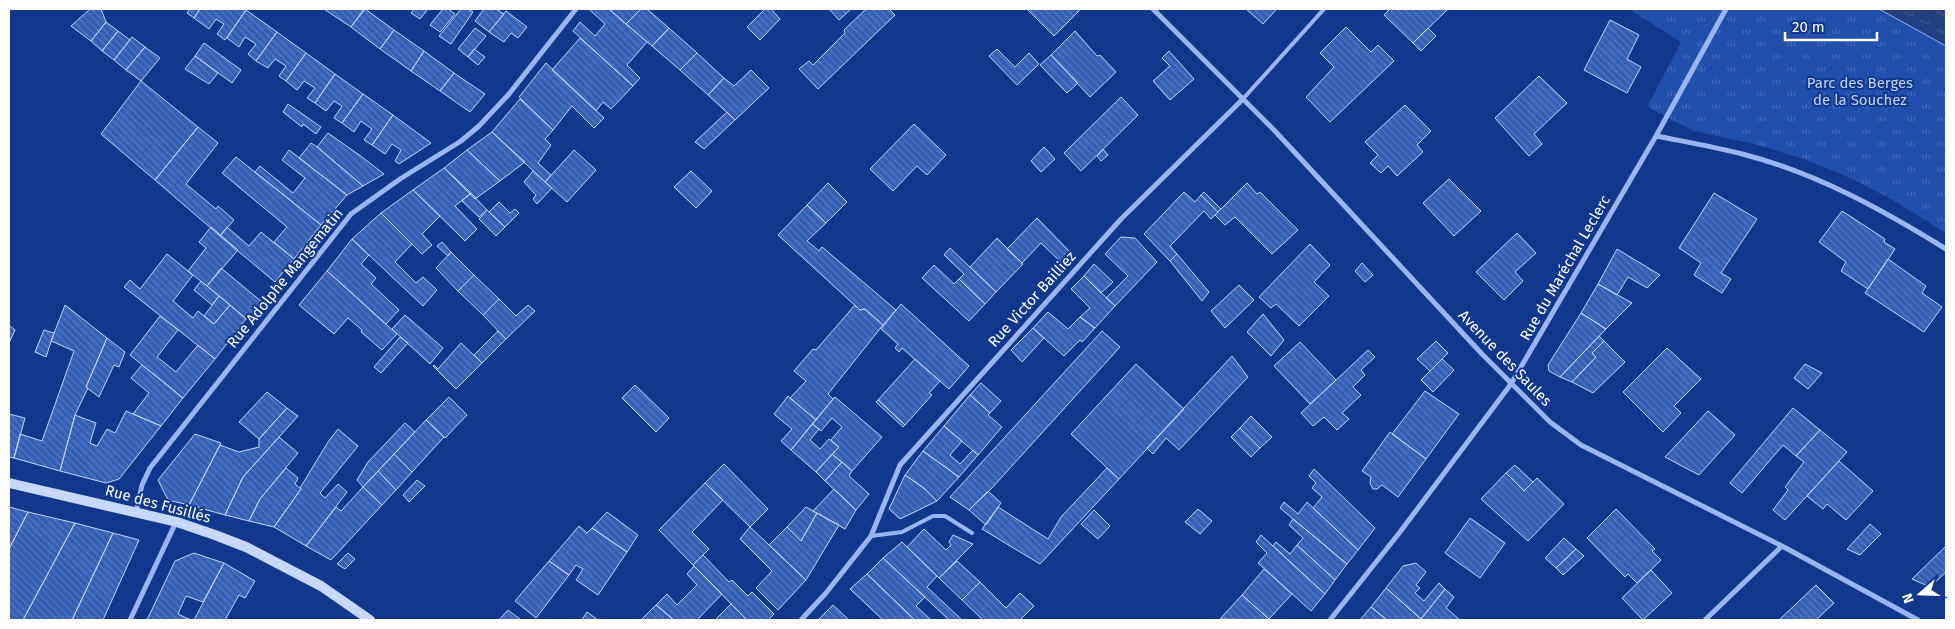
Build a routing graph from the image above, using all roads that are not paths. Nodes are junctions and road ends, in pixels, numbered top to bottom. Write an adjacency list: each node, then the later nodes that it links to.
1 (576, 9): 10 (street, Rue Adolphe Mangematin)
2 (1152, 9): 5 (street, Avenue des Saules)
3 (1324, 9): 5 (lane)
4 (1726, 9): 6 (street, Rue du Maréchal Leclerc)
5 (1242, 100): 8 (street, Avenue des Saules); 13 (street, Rue Victor Bailliez)
6 (1656, 136): 7 (street); 8 (street, Rue du Maréchal Leclerc)
7 (1946, 249)
8 (1511, 384): 14 (street, Avenue des Saules); 18 (street, Rue du Maréchal Leclerc)
9 (9, 483): 10 (main road, Rue des Fusillés)
10 (136, 512): 11 (main road, Rue des Fusillés)
11 (177, 522): 15 (street); 16 (main road, Rue des Fusillés)
12 (972, 533): 13 (lane)
13 (871, 536): 17 (street, Rue Victor Bailliez)
14 (1782, 546): 19 (street); 20 (street, Avenue des Saules)
15 (130, 620)
16 (370, 620)
17 (801, 620)
18 (1330, 620)
19 (1705, 620)
20 (1918, 620)

